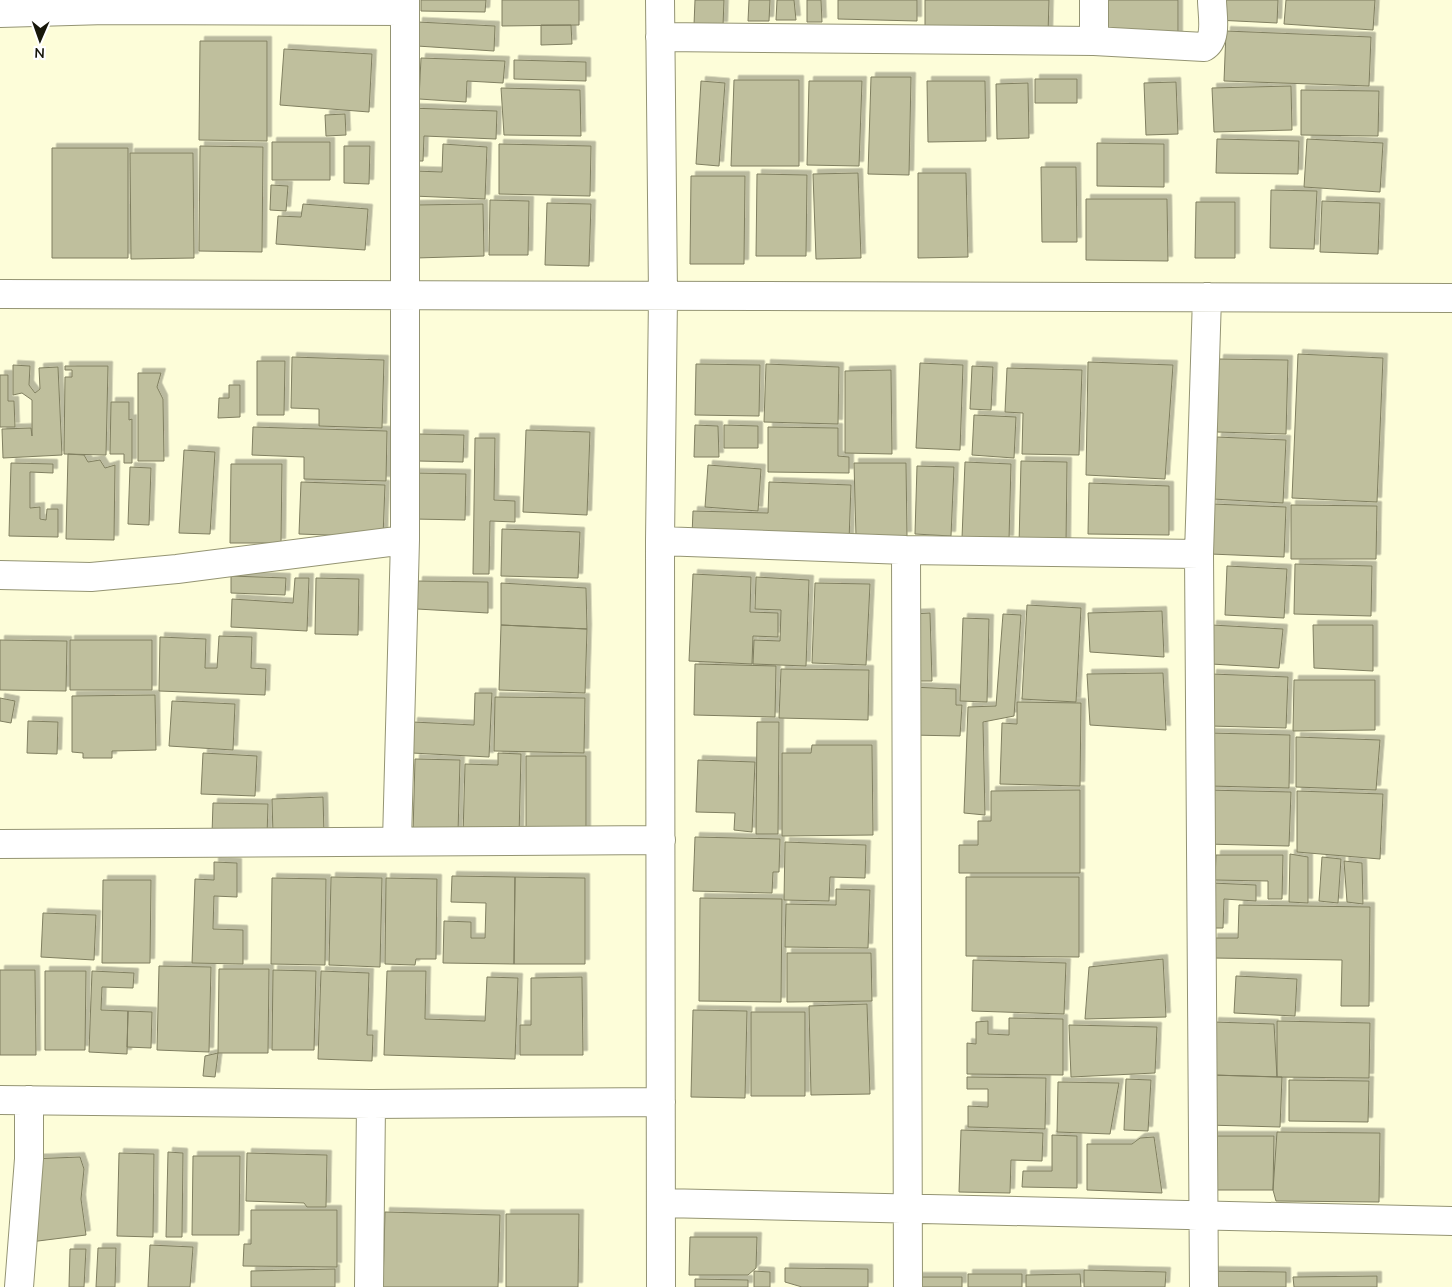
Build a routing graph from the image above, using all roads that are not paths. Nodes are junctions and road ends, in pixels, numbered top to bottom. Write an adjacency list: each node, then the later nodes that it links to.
1 (660, 0): 7 (street)
2 (1094, 0): 8 (street)
3 (1212, 0): 8 (street)
4 (106, 5): 5 (street); 6 (street)
5 (405, 6): 10 (street)
6 (0, 13)
7 (660, 37): 8 (street); 11 (street)
8 (1094, 42)
9 (0, 294): 10 (street)
10 (405, 295): 11 (street); 14 (street)
11 (663, 296): 12 (street); 15 (street)
12 (1207, 297): 13 (street); 17 (street)
13 (1452, 298)
14 (405, 540): 18 (street); 20 (street)
15 (660, 541): 16 (street); 19 (street)
16 (906, 550): 17 (street); 27 (street)
17 (1199, 554): 28 (street)
18 (0, 575)
19 (661, 840): 20 (street); 24 (street)
20 (397, 841): 21 (street)
21 (0, 844)
22 (0, 1100): 23 (street)
23 (29, 1100): 25 (street); 30 (street)
24 (661, 1102): 25 (street); 26 (street)
25 (371, 1104): 31 (street)
26 (661, 1202): 27 (street); 32 (street)
27 (906, 1208): 28 (street); 33 (street)
28 (1204, 1215): 29 (street); 34 (street)
29 (1452, 1221)
30 (19, 1287)
31 (369, 1287)
32 (661, 1287)
33 (908, 1287)
34 (1204, 1287)

